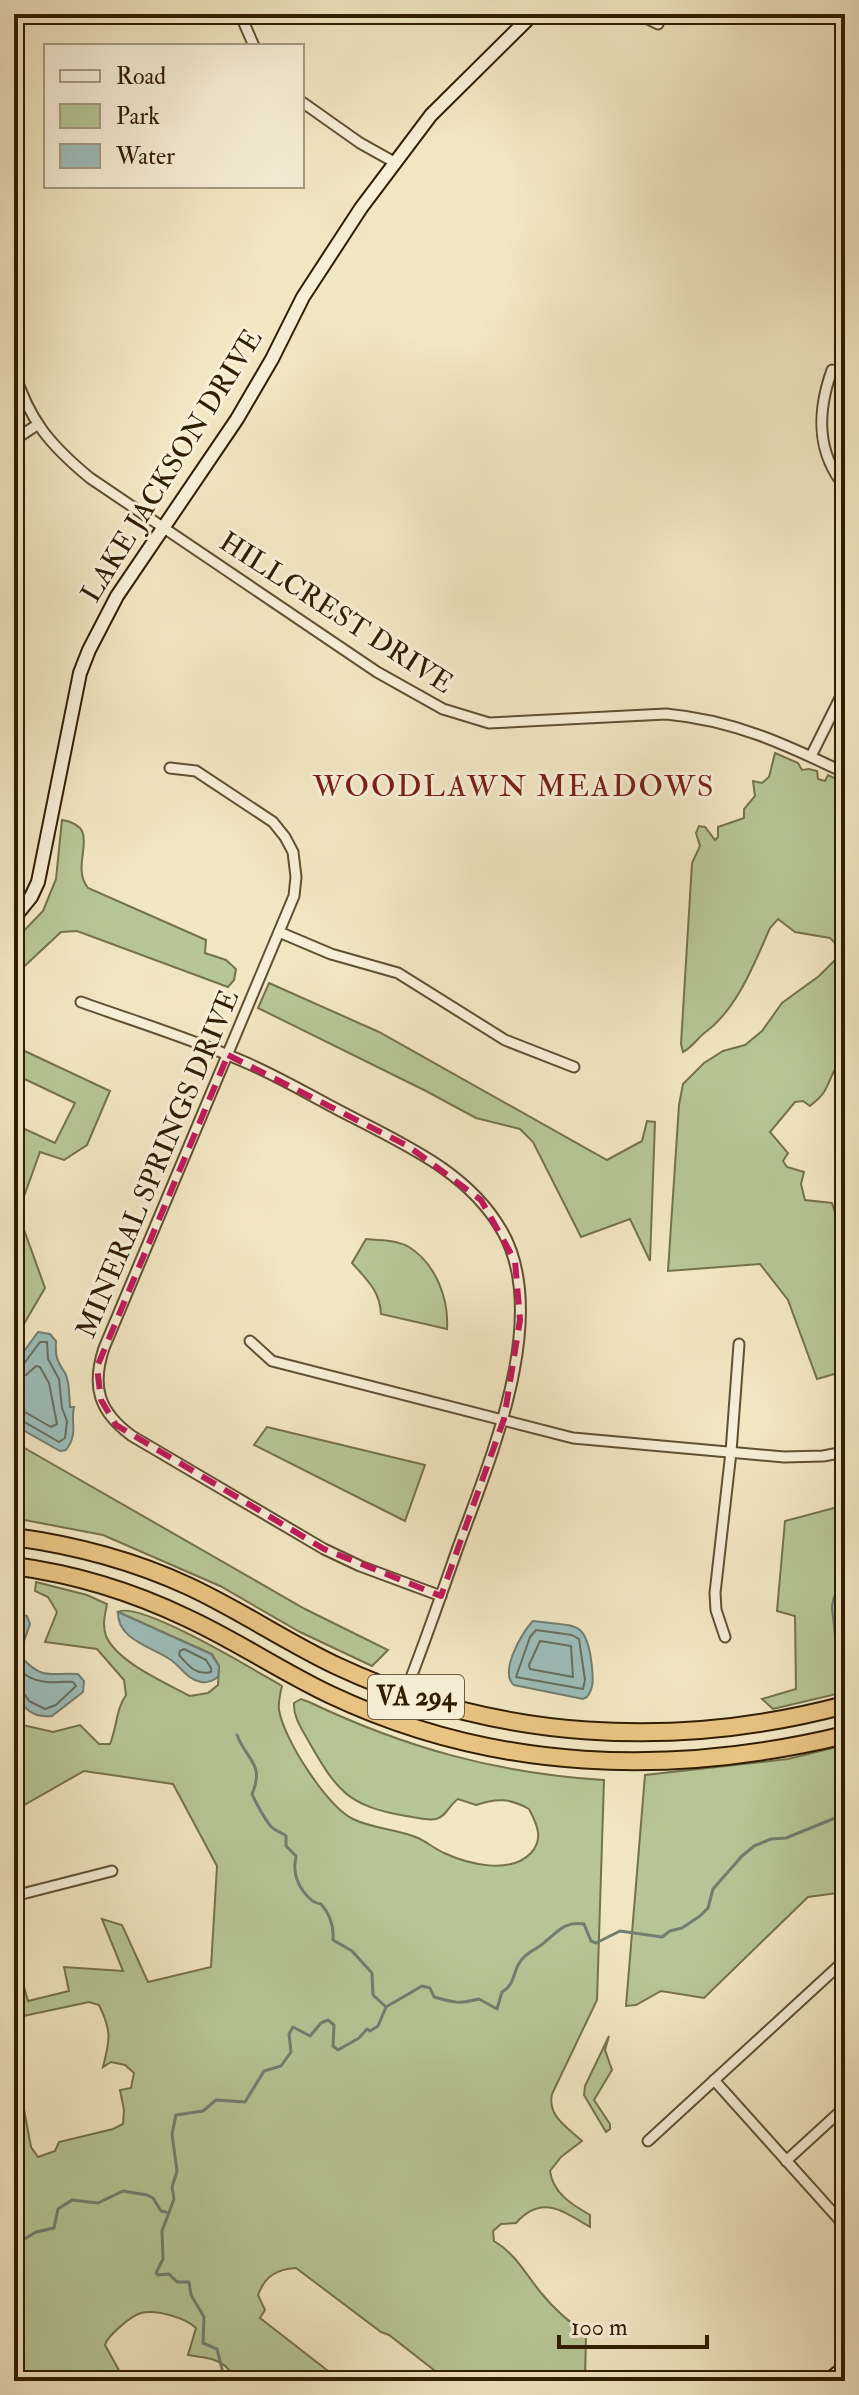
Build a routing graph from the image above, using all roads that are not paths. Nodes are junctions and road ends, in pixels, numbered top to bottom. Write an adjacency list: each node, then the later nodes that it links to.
1 (240, 14): 5 (street)
2 (533, 14): 7 (street, LAKE JACKSON DRIVE)
3 (638, 14): 4 (street)
4 (658, 24)
5 (253, 44)
6 (304, 103): 7 (street)
7 (394, 162): 13 (street, LAKE JACKSON DRIVE)
8 (832, 370): 12 (street)
9 (14, 371): 10 (street, HILLCREST DRIVE)
10 (37, 425): 11 (street); 13 (street, HILLCREST DRIVE)
11 (14, 440)
12 (845, 487)
13 (162, 526): 15 (street, HILLCREST DRIVE); 18 (street, LAKE JACKSON DRIVE)
14 (845, 688): 15 (street)
15 (811, 756): 17 (street, HILLCREST DRIVE)
16 (170, 768): 19 (street, MINERAL SPRINGS DRIVE)
17 (845, 773)
18 (14, 918)
19 (279, 932): 21 (street, MINERAL SPRINGS DRIVE); 22 (street)
20 (81, 1002): 21 (street)
21 (228, 1055): 25 (street); 30 (street, MINERAL SPRINGS DRIVE)
22 (574, 1067)
23 (250, 1341): 25 (street)
24 (739, 1344): 26 (street)
25 (504, 1419): 26 (street); 30 (street)
26 (731, 1452): 27 (street); 31 (street)
27 (845, 1452)
28 (14, 1537): 32 (highway, VA 294)
29 (14, 1566): 34 (highway, VA 294)
30 (441, 1596): 32 (street)
31 (725, 1637)
32 (405, 1694): 33 (highway, VA 294); 34 (street)
33 (845, 1705)
34 (394, 1721): 35 (highway, VA 294)
35 (845, 1735)
36 (112, 1871): 37 (street)
37 (14, 1896)
38 (845, 1960): 39 (street)
39 (714, 2080): 41 (street); 42 (street)
40 (845, 2107): 42 (street)
41 (648, 2141)
42 (786, 2161): 43 (street)
43 (845, 2226)
44 (845, 2367): 45 (street)
45 (827, 2381)

